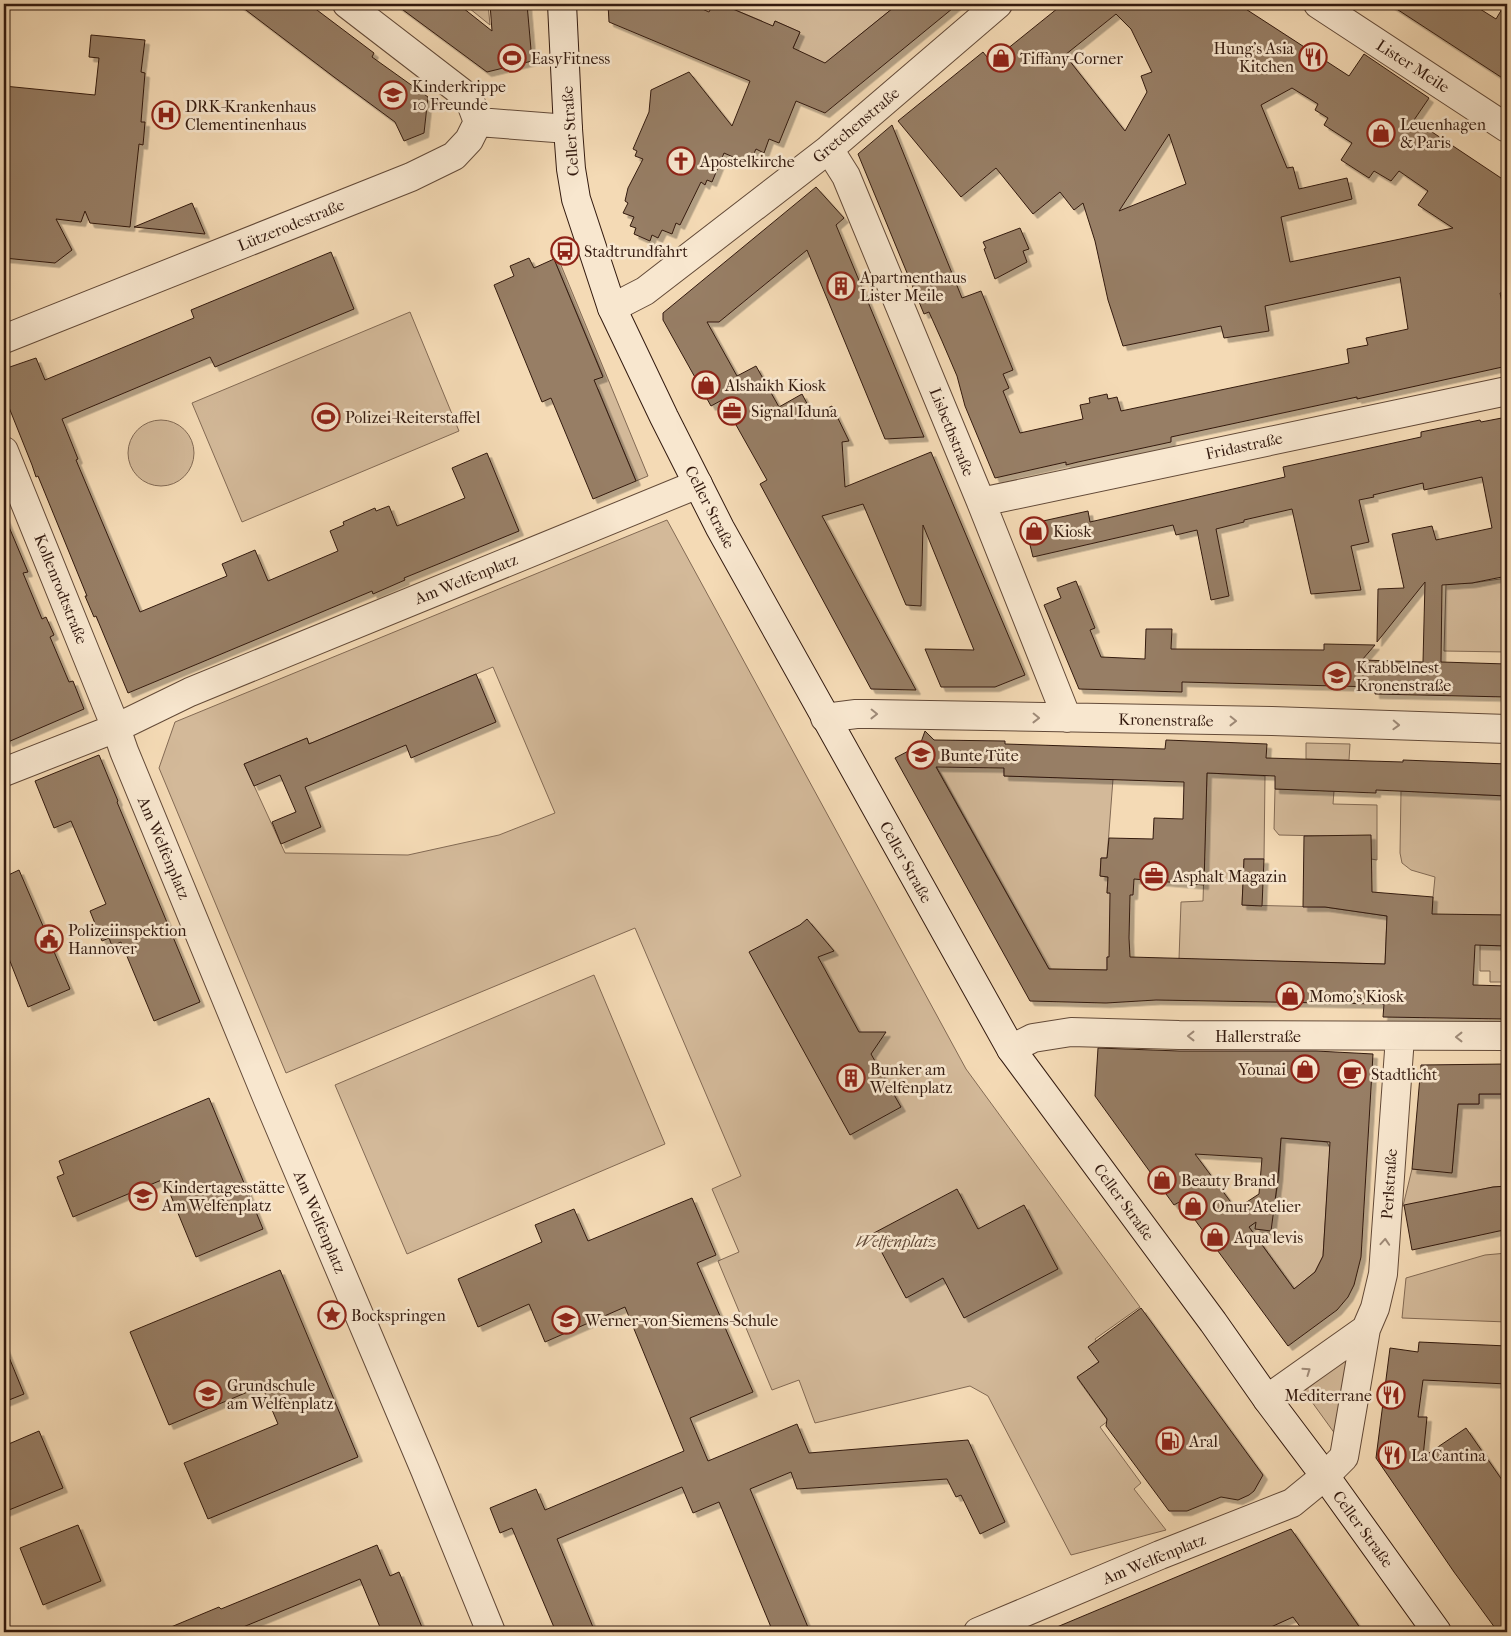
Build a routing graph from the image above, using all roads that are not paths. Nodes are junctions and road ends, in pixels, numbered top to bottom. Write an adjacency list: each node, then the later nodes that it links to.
1 (346, 4): 5 (street)
2 (562, 4): 7 (street, Celler Straße)
3 (998, 4): 8 (street, Gretchenstraße)
4 (1318, 4): 6 (street, Lister Meile)
5 (478, 122): 7 (street); 10 (street, Lützerodestraße)
6 (1507, 128)
7 (568, 129): 9 (street, Celler Straße)
8 (829, 149): 9 (street, Gretchenstraße); 14 (street, Lisbethstraße)
9 (612, 308): 13 (street, Celler Straße)
10 (4, 339)
11 (1507, 391): 14 (street, Fridastraße)
12 (4, 451): 17 (street, Kollenrodtstraße)
13 (698, 484): 15 (street, Celler Straße); 17 (street, Am Welfenplatz)
14 (981, 502): 16 (street, Lisbethstraße)
15 (825, 718): 16 (street, Kronenstraße, one-way to 16); 22 (street, Celler Straße)
16 (1067, 718): 18 (street, Kronenstraße, one-way to 18)
17 (116, 728): 19 (street); 26 (street, Am Welfenplatz)
18 (1507, 729)
19 (4, 772)
20 (1507, 1036): 21 (street, Hallerstraße, one-way to 21)
21 (1400, 1037): 22 (street, Hallerstraße, one-way to 22); 23 (street, Perlstraße, one-way to 21)
22 (1011, 1049): 24 (street, Celler Straße)
23 (1366, 1329): 24 (street, one-way to 23); 25 (street, Perlstraße)
24 (1267, 1399): 25 (street, Celler Straße)
25 (1326, 1476): 27 (street, Am Welfenplatz); 28 (street, Celler Straße)
26 (491, 1632)
27 (978, 1632)
28 (1437, 1632)

